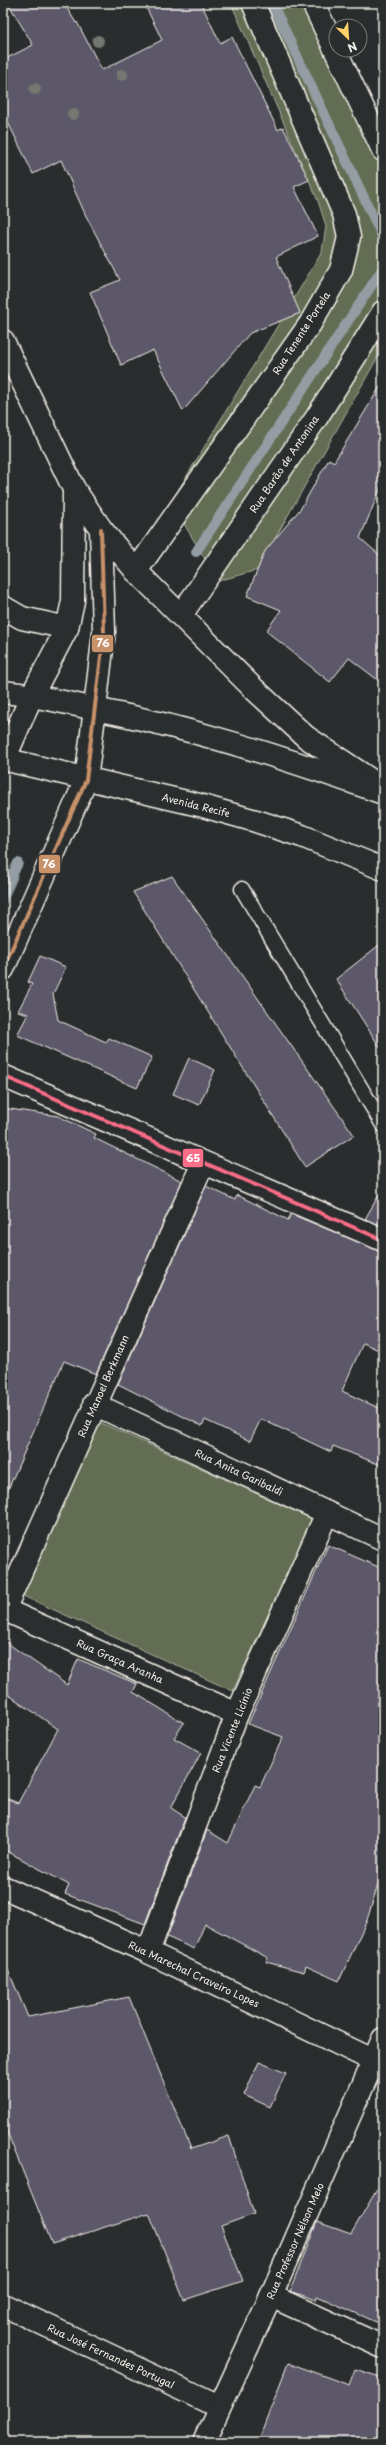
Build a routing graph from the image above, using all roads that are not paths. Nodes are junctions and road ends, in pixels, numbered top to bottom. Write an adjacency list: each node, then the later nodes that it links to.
1 (252, 3): 8 (street, Rua Tenente Portela)
2 (314, 3): 3 (street)
3 (383, 150)
4 (383, 312): 10 (street, Rua Barão de Antonina)
5 (3, 341): 6 (street)
6 (74, 489): 7 (street); 11 (street)
7 (100, 529): 8 (street); 14 (street)
8 (136, 571): 10 (street)
9 (3, 607): 11 (street)
10 (181, 615): 17 (street)
11 (67, 628): 13 (street)
12 (3, 692): 13 (street)
13 (32, 695): 14 (street); 15 (street)
14 (95, 708): 16 (street); 18 (street)
15 (3, 761): 16 (street, Avenida Recife)
16 (86, 780): 19 (street, Avenida Recife); 21 (street)
17 (383, 788)
18 (383, 793)
19 (383, 869)
20 (242, 889): 23 (lane)
21 (3, 969)
22 (3, 1076): 24 (street)
23 (383, 1125)
24 (203, 1163): 25 (street); 26 (street, Rua Manoel Berkmann)
25 (383, 1240)
26 (94, 1404): 27 (street, Rua Anita Garibaldi); 29 (street, Rua Manoel Berkmann)
27 (327, 1513): 28 (street, Rua Anita Garibaldi); 30 (street, Rua Vicente Licínio)
28 (383, 1539)
29 (4, 1609): 30 (street, Rua Graça Aranha)
30 (237, 1714): 32 (street, Rua Vicente Licínio)
31 (3, 1887): 32 (street, Rua Marechal Craveiro Lopes)
32 (148, 1952): 34 (street, Rua Marechal Craveiro Lopes)
33 (383, 2039): 34 (street, Rua Professor Nélson Melo)
34 (378, 2063): 35 (street, Rua Professor Nélson Melo)
35 (271, 2296): 37 (street); 38 (street, Rua Professor Nélson Melo)
36 (3, 2305): 38 (street, Rua José Fernandes Portugal)
37 (383, 2347)
38 (219, 2407): 39 (street, Rua Professor Nélson Melo)
39 (204, 2442)

